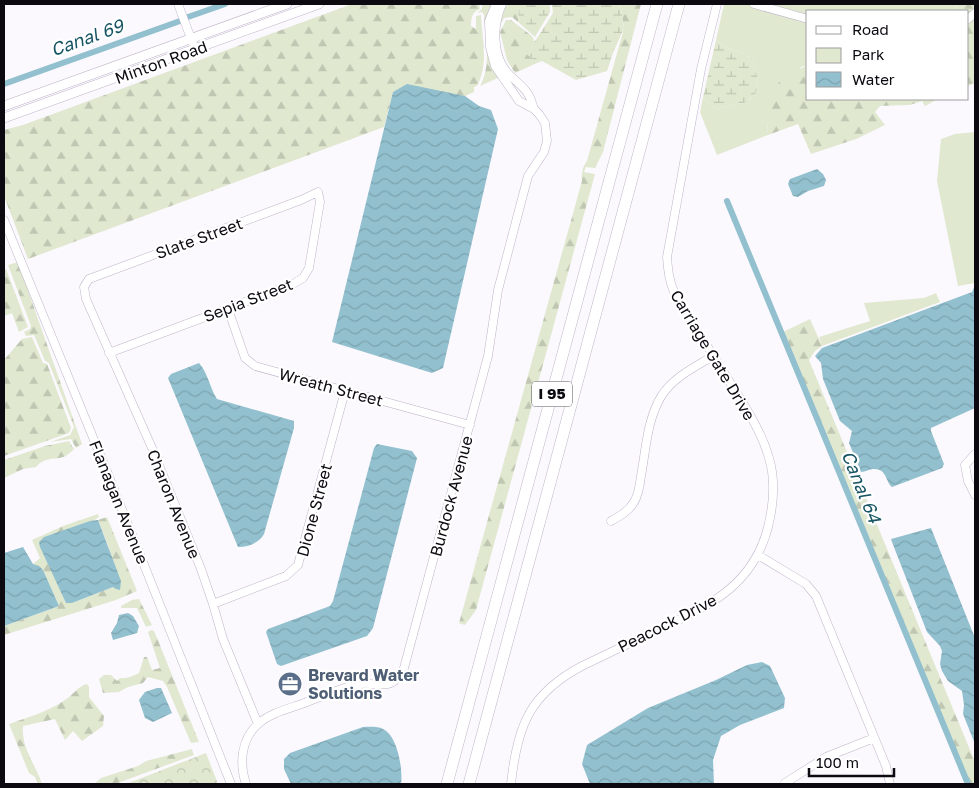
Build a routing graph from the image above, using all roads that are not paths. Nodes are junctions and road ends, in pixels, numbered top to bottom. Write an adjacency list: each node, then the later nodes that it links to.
1 (178, 4): 12 (street)
2 (287, 4): 12 (main road, Minton Road)
3 (319, 4): 14 (main road, Minton Road)
4 (496, 4): 13 (street, Burdock Avenue)
5 (502, 4): 13 (street, Burdock Avenue)
6 (657, 4): 39 (highway, I 95)
7 (679, 4): 40 (highway, I 95)
8 (717, 4): 26 (street, Carriage Gate Drive)
9 (754, 4): 10 (street)
10 (767, 5): 11 (street)
11 (806, 18)
12 (192, 39): 14 (street); 18 (main road, Minton Road)
13 (493, 46): 15 (street, Burdock Avenue)
14 (195, 50): 20 (main road, Minton Road)
15 (505, 76): 16 (street, Burdock Avenue); 17 (street, Burdock Avenue)
16 (524, 88): 17 (street); 19 (street, Burdock Avenue)
17 (514, 95): 19 (street, Burdock Avenue)
18 (4, 106)
19 (534, 109): 28 (street, Burdock Avenue)
20 (4, 118)
21 (318, 192): 23 (street, Slate Street); 24 (street, Sepia Street)
22 (4, 220): 37 (street, Flanagan Avenue)
23 (84, 287): 25 (street, Charon Avenue)
24 (228, 309): 25 (street, Sepia Street); 27 (street, Wreath Street)
25 (109, 352): 33 (street, Charon Avenue)
26 (713, 356): 31 (street); 32 (street, Carriage Gate Drive)
27 (345, 392): 28 (street, Wreath Street); 33 (street, Dione Street)
28 (470, 425): 34 (street, Burdock Avenue)
29 (975, 454): 30 (street)
30 (975, 494)
31 (611, 521)
32 (758, 555): 35 (street); 41 (street, Peacock Drive)
33 (213, 604): 34 (street, Charon Avenue)
34 (258, 724): 38 (street)
35 (874, 738): 36 (street); 42 (street)
36 (786, 782)
37 (231, 784)
38 (246, 784)
39 (447, 784)
40 (468, 784)
41 (511, 784)
42 (890, 784)

